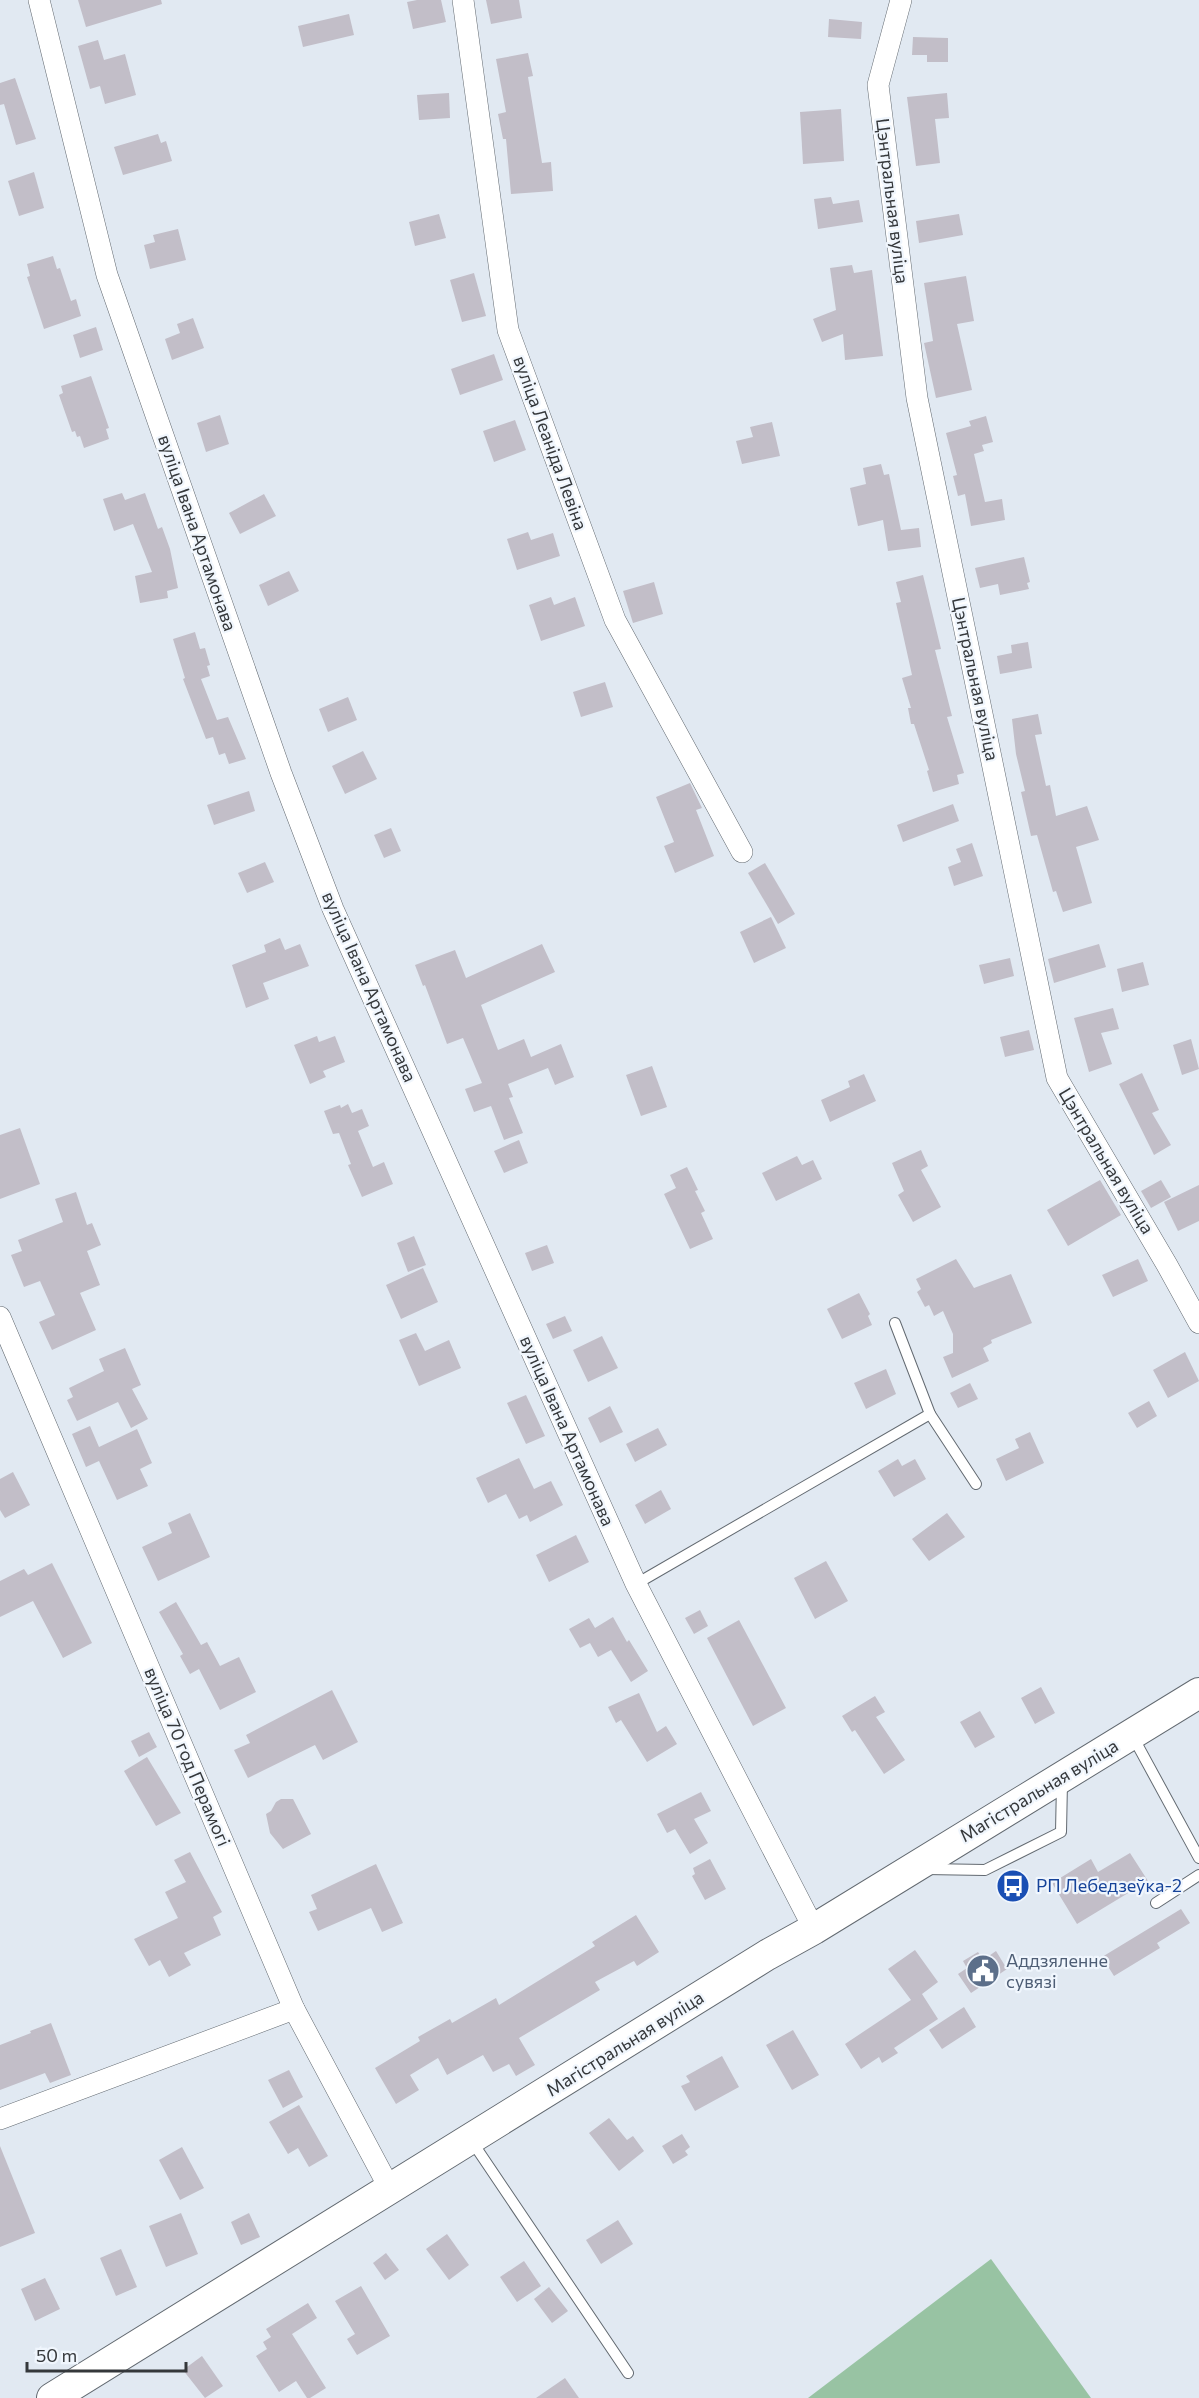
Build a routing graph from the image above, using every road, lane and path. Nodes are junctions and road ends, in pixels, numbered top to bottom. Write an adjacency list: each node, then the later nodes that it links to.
1 (39, 0): 10 (street, вуліца Івана Артамонава)
2 (463, 0): 4 (street, вуліца Леаніда Левіна)
3 (901, 0): 7 (street, Цэнтральная вуліца)
4 (742, 852)
5 (0, 1317): 19 (street, вуліца 70 год Перамогі)
6 (895, 1323): 8 (lane)
7 (1199, 1323)
8 (930, 1413): 9 (lane); 10 (lane)
9 (976, 1484)
10 (636, 1584): 18 (street, вуліца Івана Артамонава)
11 (1199, 1693): 12 (main road, Магістральная вуліца)
12 (1132, 1734): 13 (main road, Магістральная вуліца); 14 (lane)
13 (1062, 1776): 15 (main road, Магістральная вуліца); 15 (lane)
14 (1199, 1858)
15 (912, 1869): 18 (main road, Магістральная вуліца)
16 (1199, 1875): 17 (lane)
17 (1156, 1903)
18 (814, 1929): 21 (main road, Магістральная вуліца)
19 (294, 2009): 20 (street); 22 (street, вуліца 70 год Перамогі)
20 (0, 2119)
21 (471, 2140): 22 (main road, Магістральная вуліца); 23 (lane)
22 (390, 2189): 24 (main road, Магістральная вуліца)
23 (628, 2373)
24 (51, 2398)

